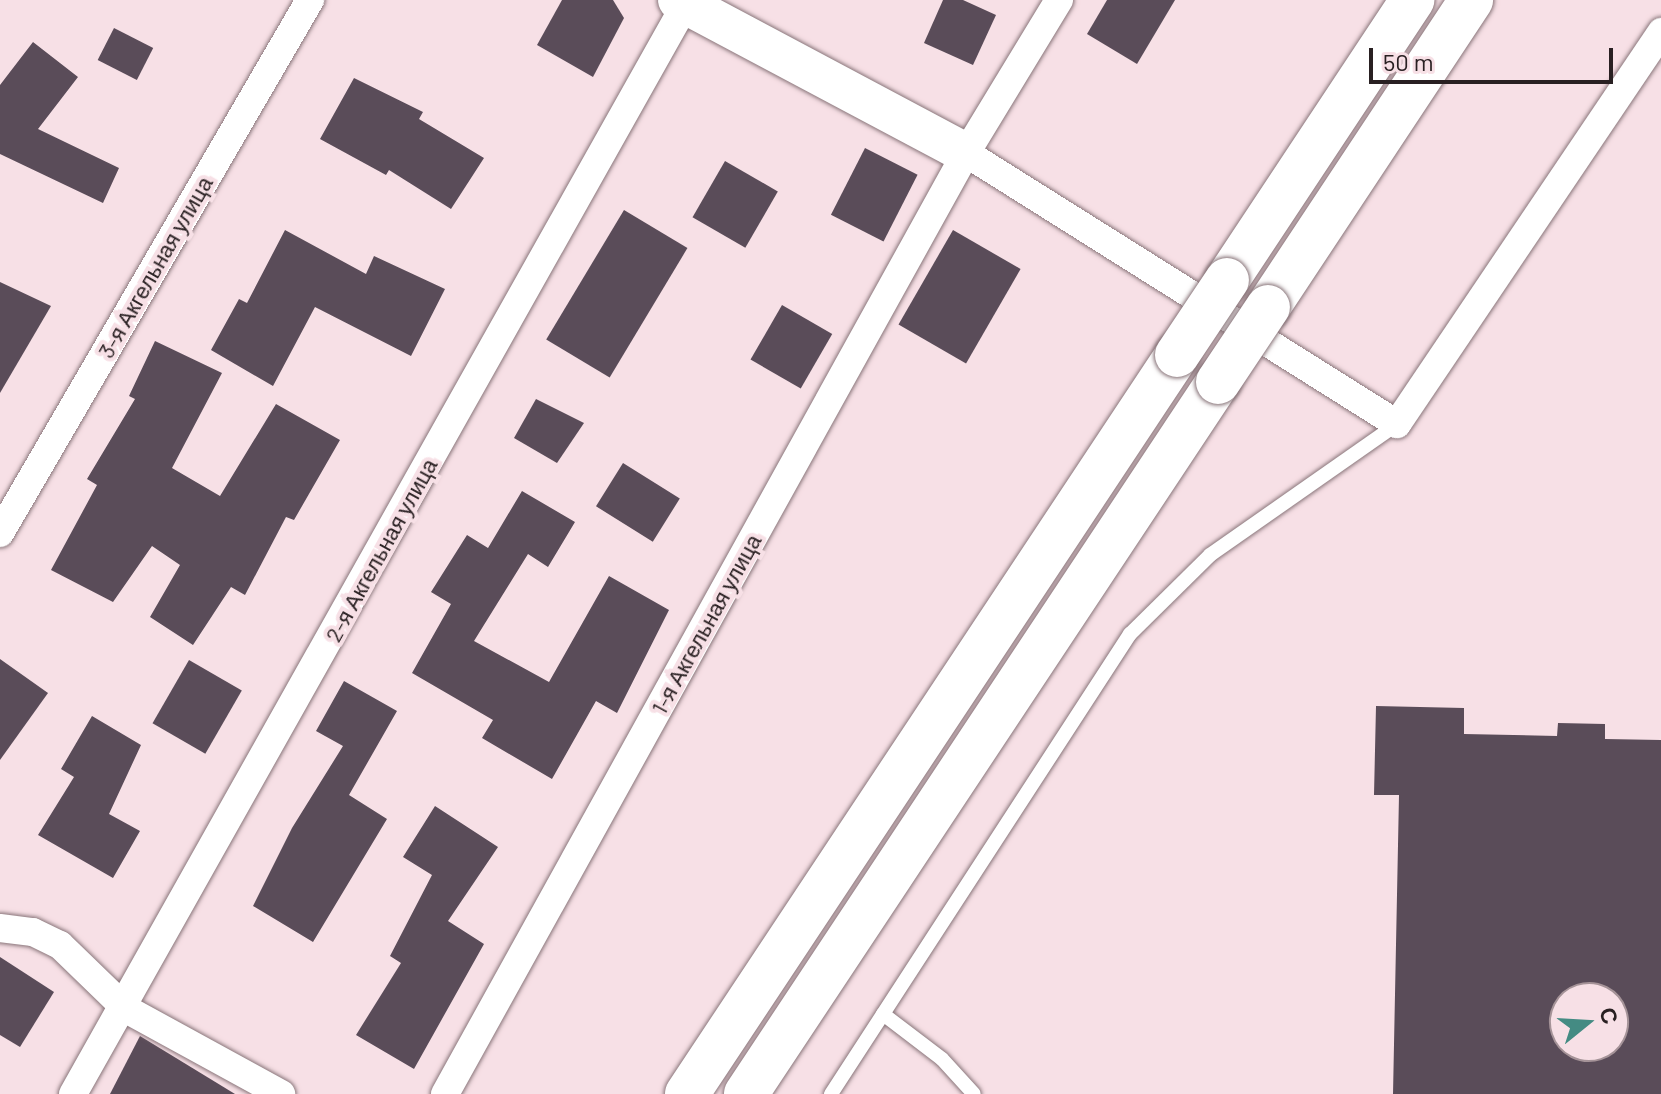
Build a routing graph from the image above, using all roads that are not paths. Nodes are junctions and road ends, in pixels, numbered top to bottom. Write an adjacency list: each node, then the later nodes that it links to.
1 (310, 0): 9 (street, 3-я Акгельная улица)
2 (1059, 0): 7 (street, 1-я Акгельная улица)
3 (1412, 0): 16 (main road, bridge)
4 (1471, 0): 17 (main road, bridge)
5 (684, 1): 7 (street); 11 (street, 2-я Акгельная улица)
6 (1661, 32): 8 (street)
7 (966, 153): 8 (street); 15 (street, 1-я Акгельная улица)
8 (1397, 424): 12 (lane)
9 (0, 533)
10 (0, 928): 11 (street)
11 (126, 1009): 13 (street, 2-я Акгельная улица); 14 (street)
12 (883, 1014): 18 (lane); 19 (lane)
13 (73, 1094)
14 (281, 1094)
15 (445, 1094)
16 (687, 1094)
17 (746, 1094)
18 (831, 1094)
19 (974, 1094)

